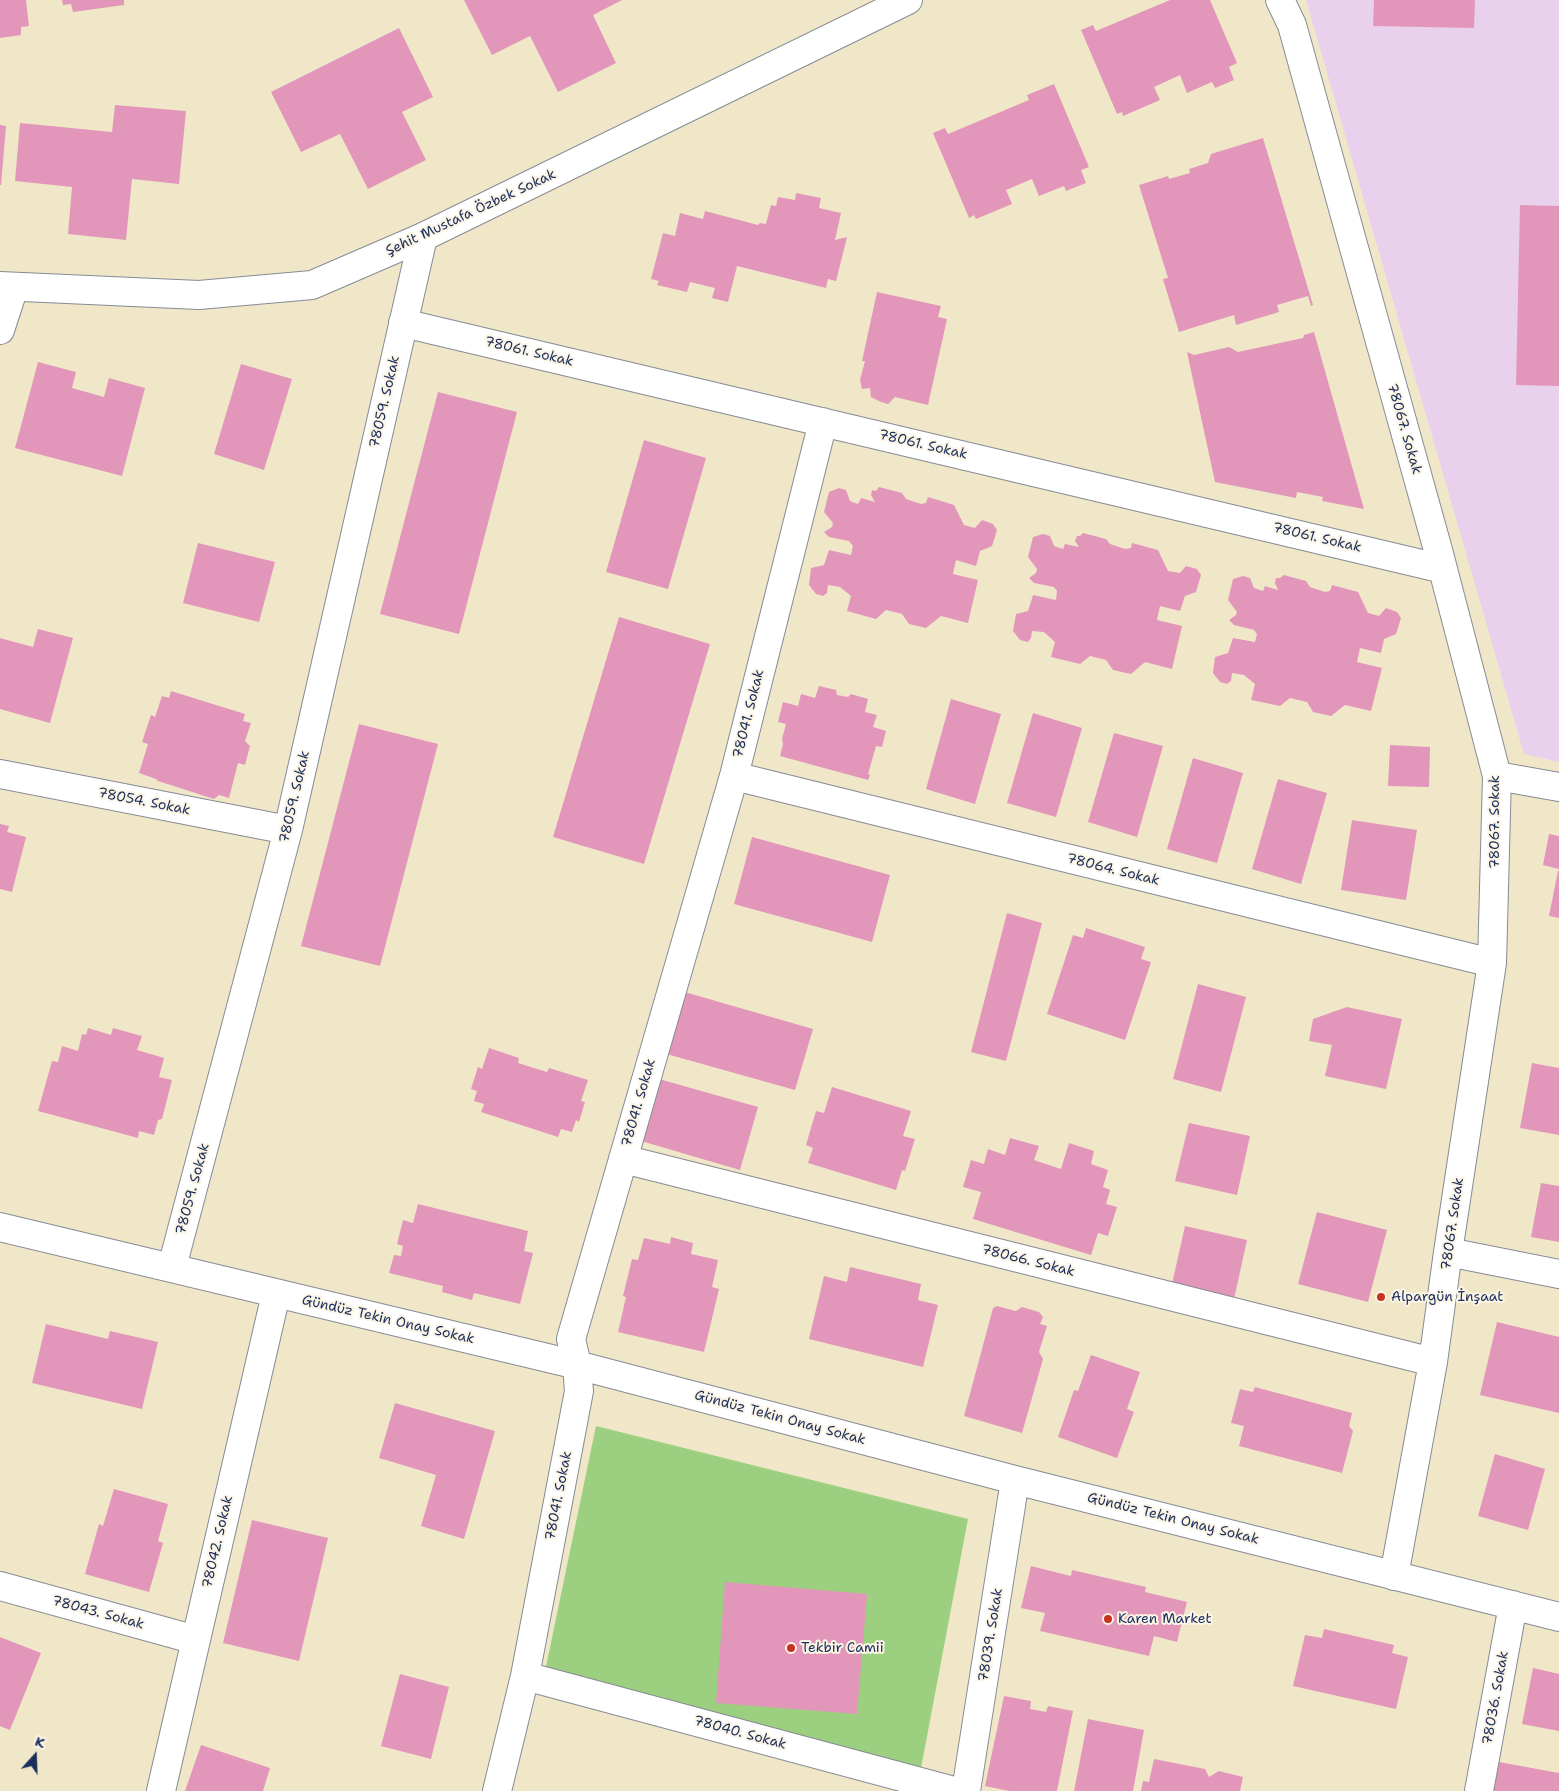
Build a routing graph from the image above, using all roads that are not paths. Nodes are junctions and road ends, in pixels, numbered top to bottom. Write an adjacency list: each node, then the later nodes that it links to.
1 (908, 0): 3 (street, Şehit Mustafa Özbek Sokak)
2 (1280, 0): 8 (street, 78067. Sokak)
3 (423, 237): 4 (street, Şehit Mustafa Özbek Sokak); 5 (street, 78059. Sokak)
4 (7, 286): 6 (street)
5 (403, 323): 7 (street, 78061. Sokak); 13 (street, 78059. Sokak)
6 (0, 330)
7 (823, 422): 8 (street, 78061. Sokak); 10 (street, 78041. Sokak)
8 (1443, 569): 11 (street, 78067. Sokak)
9 (0, 774): 13 (street, 78054. Sokak)
10 (734, 776): 14 (street, 78064. Sokak); 15 (street, 78041. Sokak)
11 (1497, 776): 12 (street); 14 (street, 78067. Sokak)
12 (1559, 787)
13 (288, 830): 18 (street, 78059. Sokak)
14 (1492, 963): 17 (street, 78067. Sokak)
15 (623, 1159): 21 (street, 78066. Sokak); 22 (street, 78041. Sokak)
16 (0, 1226): 18 (street, Gündüz Tekin Onay Sokak)
17 (1448, 1252): 19 (street); 21 (street, 78067. Sokak)
18 (172, 1267): 20 (street, Gündüz Tekin Onay Sokak)
19 (1559, 1274)
20 (276, 1294): 22 (street, Gündüz Tekin Onay Sokak); 28 (street, 78042. Sokak)
21 (1433, 1362): 24 (street, 78067. Sokak)
22 (577, 1365): 23 (street, Gündüz Tekin Onay Sokak); 29 (street, 78041. Sokak)
23 (1016, 1480): 24 (street, Gündüz Tekin Onay Sokak); 33 (street, 78039. Sokak)
24 (1394, 1576): 26 (street, Gündüz Tekin Onay Sokak)
25 (0, 1586): 28 (street, 78043. Sokak)
26 (1513, 1605): 27 (street, Gündüz Tekin Onay Sokak); 34 (street, 78036. Sokak)
27 (1559, 1618)
28 (196, 1640): 30 (street, 78042. Sokak)
29 (525, 1676): 31 (street, 78041. Sokak); 32 (street, 78040. Sokak)
30 (161, 1791)
31 (497, 1791)
32 (954, 1791)
33 (966, 1791)
34 (1479, 1791)

